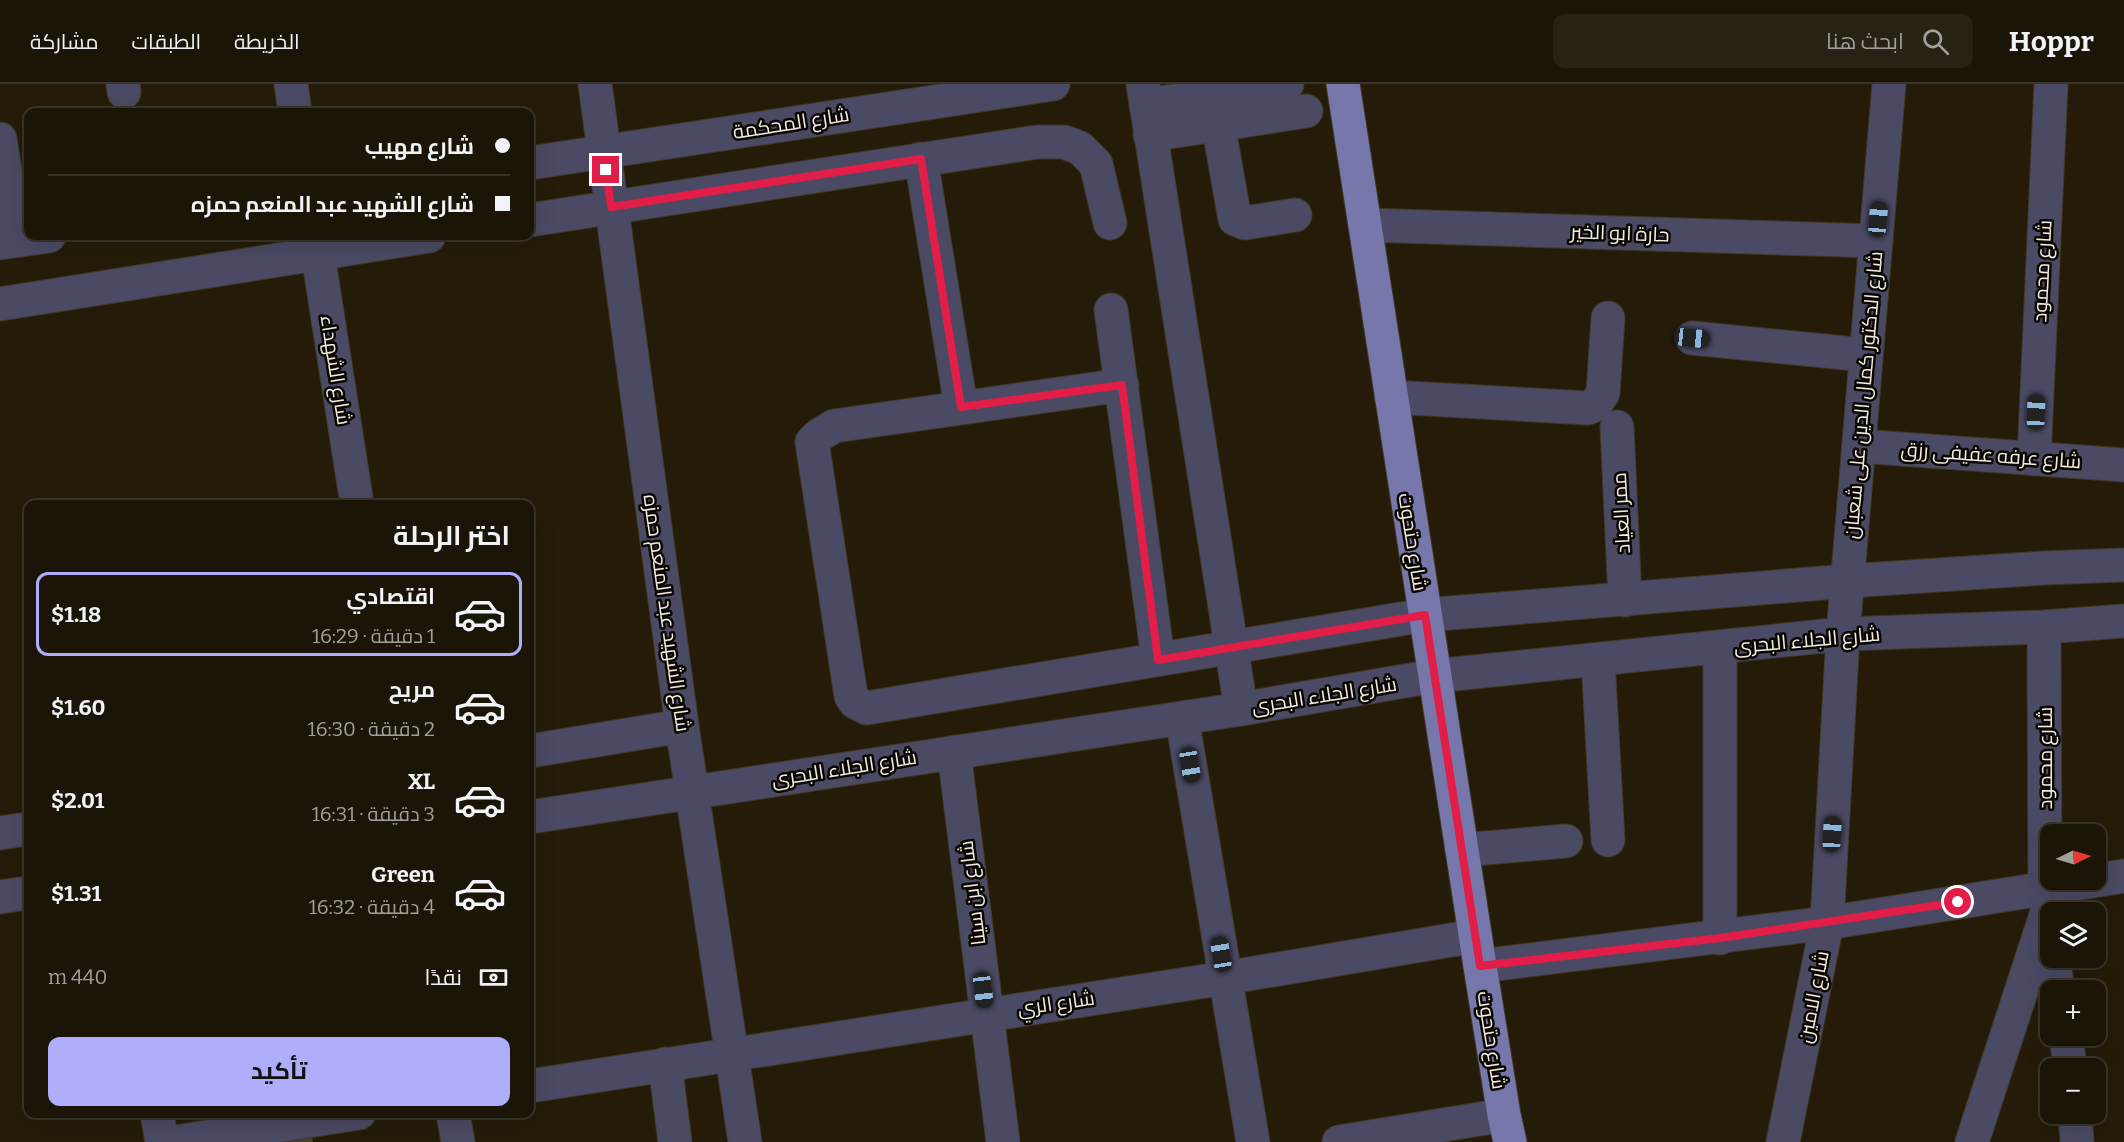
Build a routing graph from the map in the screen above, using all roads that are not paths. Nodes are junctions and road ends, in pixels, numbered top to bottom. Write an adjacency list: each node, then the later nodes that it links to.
1 (291, 84): 9 (street)
2 (595, 84): 14 (street, شارع الشهيد عبد المنعم حمزه)
3 (1053, 84): 8 (street, شارع المحكمة)
4 (1287, 84): 10 (street)
5 (1343, 84): 21 (main road, شارع حتحوت)
6 (1889, 84): 25 (street, شارع الدكتور كمال الدين على شعبان)
7 (2051, 84): 37 (street, شارع محمود)
8 (862, 98): 14 (street, شارع المحكمة)
9 (294, 108)
10 (1146, 108): 12 (street); 47 (street)
11 (1305, 111): 12 (street)
12 (1218, 124): 18 (street)
13 (0, 139): 24 (street)
14 (604, 151): 16 (street, شارع المحكمة); 17 (street, شارع الشهيد عبد المنعم حمزه)
15 (921, 159): 17 (street); 20 (street); 34 (street)
16 (534, 162)
17 (611, 207): 19 (street); 54 (street, شارع الشهيد عبد المنعم حمزه)
18 (1295, 214)
19 (534, 218)
20 (1110, 223)
21 (1365, 225): 25 (street, حارة ابو الخير); 33 (main road, شارع حتحوت)
22 (24, 240): 24 (street)
23 (372, 240): 26 (street)
24 (8, 242)
25 (1876, 242): 31 (street, شارع الدكتور كمال الدين على شعبان)
26 (316, 244): 27 (street); 39 (street, شارع الشهداء)
27 (0, 304)
28 (1111, 310): 32 (street)
29 (1608, 318): 33 (street)
30 (1692, 338): 31 (street)
31 (1866, 356): 36 (street, شارع الدكتور كمال الدين على شعبان)
32 (1122, 385): 34 (street); 49 (street)
33 (1391, 398): 43 (main road, شارع حتحوت)
34 (961, 407): 49 (street)
35 (1617, 427): 42 (street, ممر العياد)
36 (1859, 446): 37 (street, شارع عرفه عفيفى رزق); 41 (street, شارع الدكتور كمال الدين على شعبان)
37 (2034, 459): 38 (street, شارع عرفه عفيفى رزق)
38 (2124, 465)
39 (356, 500)
40 (2124, 565): 41 (street)
41 (1848, 581): 42 (street); 46 (street, شارع الدكتور كمال الدين على شعبان)
42 (1625, 600): 43 (street)
43 (1425, 615): 47 (street); 51 (main road, شارع حتحوت)
44 (2124, 621): 45 (street, شارع الجلاء البحرى)
45 (2044, 627): 46 (street, شارع الجلاء البحرى); 67 (street, شارع محمود)
46 (1843, 634): 48 (street, شارع الجلاء البحرى); 70 (street, شارع الامين)
47 (1232, 647): 49 (street); 52 (street)
48 (1720, 647): 50 (street, شارع الجلاء البحرى); 72 (street)
49 (1158, 660)
50 (1598, 660): 51 (street, شارع الجلاء البحرى); 61 (street)
51 (1434, 676): 52 (street, شارع الجلاء البحرى); 63 (main road, شارع حتحوت)
52 (1241, 709): 53 (street, شارع الجلاء البحرى)
53 (1182, 717): 56 (street, شارع الجلاء البحرى); 74 (street)
54 (682, 726): 55 (street); 57 (street, شارع الشهيد عبد المنعم حمزه)
55 (534, 750)
56 (954, 752): 57 (street, شارع الجلاء البحرى); 75 (street, شارع ابن سينا)
57 (692, 791): 58 (street, شارع الجلاء البحرى); 76 (street, شارع الشهيد عبد المنعم حمزه)
58 (534, 816)
59 (24, 830): 60 (street)
60 (0, 833)
61 (1608, 840)
62 (1566, 841): 63 (street)
63 (1462, 850): 73 (main road, شارع حتحوت)
64 (2124, 876): 68 (street, شارع الري)
65 (24, 894): 66 (street)
66 (0, 897)
67 (2048, 902)
68 (2069, 902)
69 (2040, 912): 70 (street, شارع الري)
70 (1827, 923): 72 (street, شارع الري); 92 (street, شارع الامين)
71 (2040, 936): 93 (street, شارع محمود)
72 (1720, 938): 73 (street, شارع الري)
73 (1478, 951): 74 (street, شارع الري); 83 (main road, شارع حتحوت)
74 (1225, 978): 75 (street, شارع الري); 90 (street)
75 (986, 1013): 76 (street, شارع الري); 89 (street, شارع ابن سينا)
76 (732, 1054): 77 (street, شارع الري); 88 (street, شارع الشهيد عبد المنعم حمزه)
77 (665, 1065): 78 (street, شارع الري); 87 (street)
78 (534, 1085)
79 (158, 1118): 84 (street)
80 (327, 1118): 85 (street)
81 (454, 1118): 86 (street)
82 (2076, 1124): 94 (street)
83 (1507, 1128): 91 (street)
84 (162, 1142)
85 (176, 1142)
86 (458, 1142)
87 (675, 1142)
88 (745, 1142)
89 (1002, 1142)
90 (1253, 1142)
91 (1339, 1142)
92 (1784, 1142)
93 (1972, 1142)
94 (2077, 1142)

